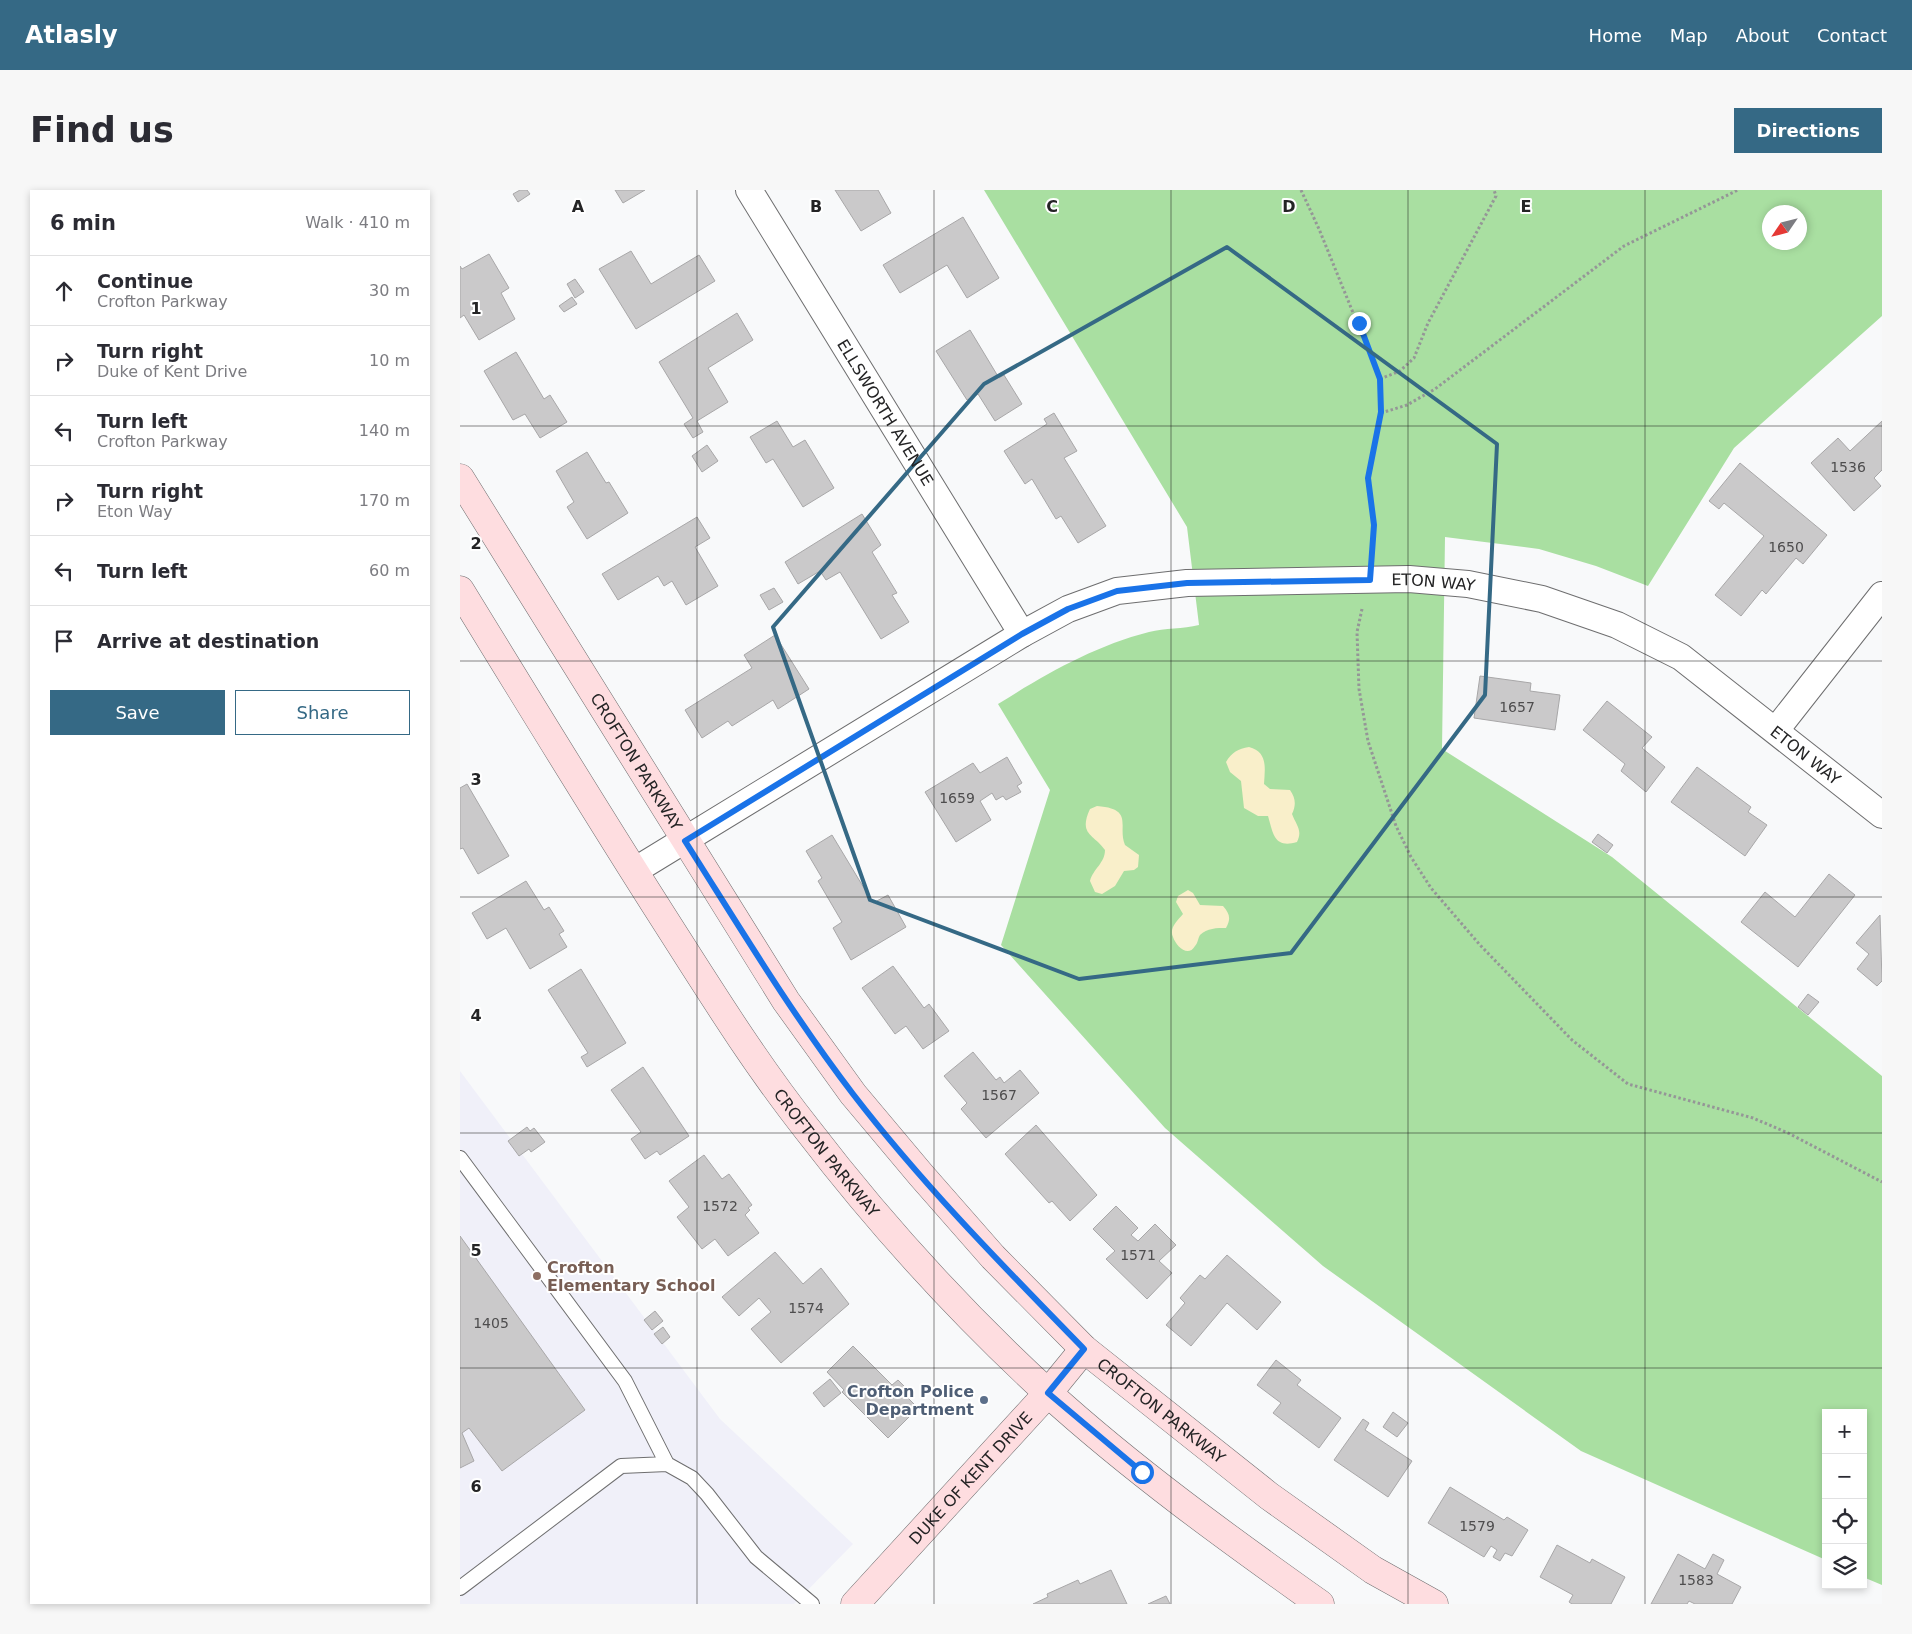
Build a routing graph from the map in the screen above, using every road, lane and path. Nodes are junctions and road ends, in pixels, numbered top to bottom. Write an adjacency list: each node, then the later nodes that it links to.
1 (749, 190): 11 (street, ELLSWORTH AVENUE)
2 (1301, 190): 5 (path)
3 (1494, 190): 5 (path)
4 (1738, 190): 6 (path)
5 (1380, 379): 6 (path)
6 (1381, 412): 8 (path)
7 (460, 478): 14 (street, CROFTON PARKWAY)
8 (1370, 580): 11 (street, ETON WAY); 12 (street, ETON WAY); 17 (path)
9 (460, 590): 15 (street, CROFTON PARKWAY)
10 (1882, 594): 12 (street)
11 (1022, 634): 14 (street, ETON WAY)
12 (1776, 730): 13 (street, ETON WAY)
13 (1882, 815)
14 (685, 841): 15 (street, ETON WAY); 18 (street, CROFTON PARKWAY)
15 (634, 871): 19 (street, CROFTON PARKWAY)
16 (460, 1158): 20 (lane)
17 (1882, 1182)
18 (1084, 1349): 19 (street, DUKE OF KENT DRIVE); 25 (street, CROFTON PARKWAY)
19 (1048, 1393): 23 (street, DUKE OF KENT DRIVE); 24 (street, CROFTON PARKWAY)
20 (667, 1464): 21 (lane); 22 (lane)
21 (460, 1588)
22 (812, 1604)
23 (855, 1604)
24 (1320, 1604)
25 (1434, 1604)

